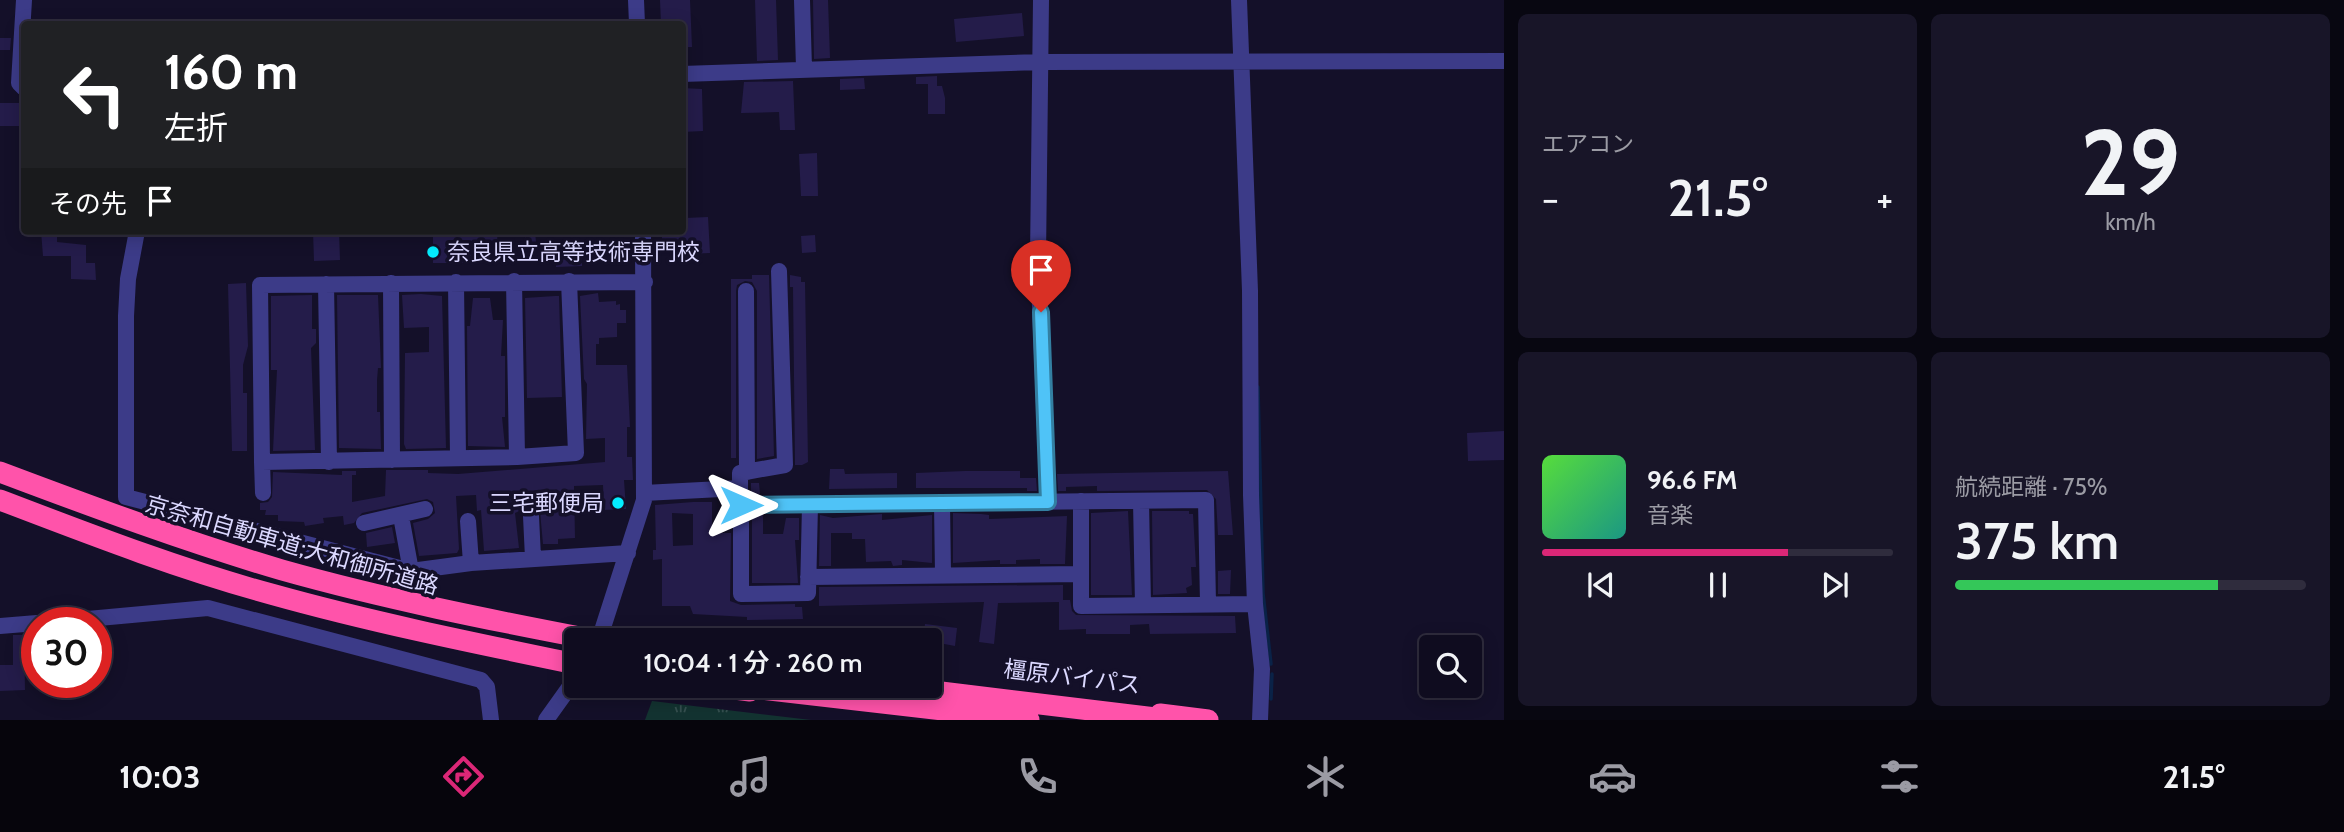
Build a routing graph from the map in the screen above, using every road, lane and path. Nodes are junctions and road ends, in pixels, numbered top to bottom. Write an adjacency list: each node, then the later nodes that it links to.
1 (24, 0): 6 (street)
2 (636, 0): 7 (street)
3 (802, 0): 12 (street)
4 (1041, 0): 10 (street)
5 (1238, 0): 11 (street)
6 (23, 21)
7 (637, 21)
8 (21, 50): 14 (street)
9 (1504, 61): 11 (street)
10 (1041, 62): 11 (street); 12 (street); 38 (street)
11 (1240, 63): 54 (street)
12 (804, 68): 13 (street)
13 (686, 74)
14 (21, 85)
15 (136, 235): 49 (street)
16 (643, 235): 21 (street)
17 (779, 271): 30 (street)
18 (514, 281): 19 (street); 20 (street); 25 (street)
19 (569, 281): 21 (street); 25 (street)
20 (456, 282): 22 (street); 26 (street)
21 (645, 282): 33 (street)
22 (391, 283): 23 (street); 27 (street)
23 (326, 284): 28 (street); 29 (street)
24 (746, 291): 30 (street)
25 (516, 457): 26 (street)
26 (458, 458): 27 (street)
27 (392, 460): 29 (street)
28 (262, 462): 29 (street); 32 (street)
29 (329, 462)
30 (747, 472): 34 (street)
31 (0, 474): 60 (highway); 61 (highway, 京奈和自動車道;大和御所道路)
32 (263, 492)
33 (644, 493): 34 (street); 46 (street)
34 (740, 497): 40 (street); 52 (street)
35 (0, 498): 62 (highway)
36 (1081, 501): 37 (street); 38 (street); 51 (street)
37 (1142, 501): 53 (street); 55 (street)
38 (1048, 502): 39 (street)
39 (942, 503): 40 (street); 50 (street)
40 (810, 505): 52 (street)
41 (425, 509): 42 (street)
42 (401, 516): 45 (street); 49 (street)
43 (531, 516): 47 (street)
44 (468, 521): 48 (street)
45 (364, 523)
46 (628, 553): 47 (street); 59 (street)
47 (533, 558): 48 (street)
48 (471, 563): 49 (street)
49 (411, 571)
50 (943, 574): 51 (street); 52 (street)
51 (1080, 574): 55 (street)
52 (808, 577)
53 (1208, 603): 54 (street); 55 (street)
54 (1255, 604): 74 (street)
55 (1143, 605)
56 (112, 617): 68 (street)
57 (21, 625): 58 (street)
58 (0, 626)
59 (601, 628)
60 (564, 633)
61 (564, 640)
62 (564, 660)
63 (942, 688): 73 (highway, 橿原バイパス)
64 (942, 692): 72 (highway)
65 (564, 695): 69 (street)
66 (809, 698): 70 (highway)
67 (839, 698): 71 (highway)
68 (491, 720)
69 (546, 720)
70 (988, 720)
71 (1029, 720)
72 (1172, 720)
73 (1208, 720)
74 (1260, 720)

